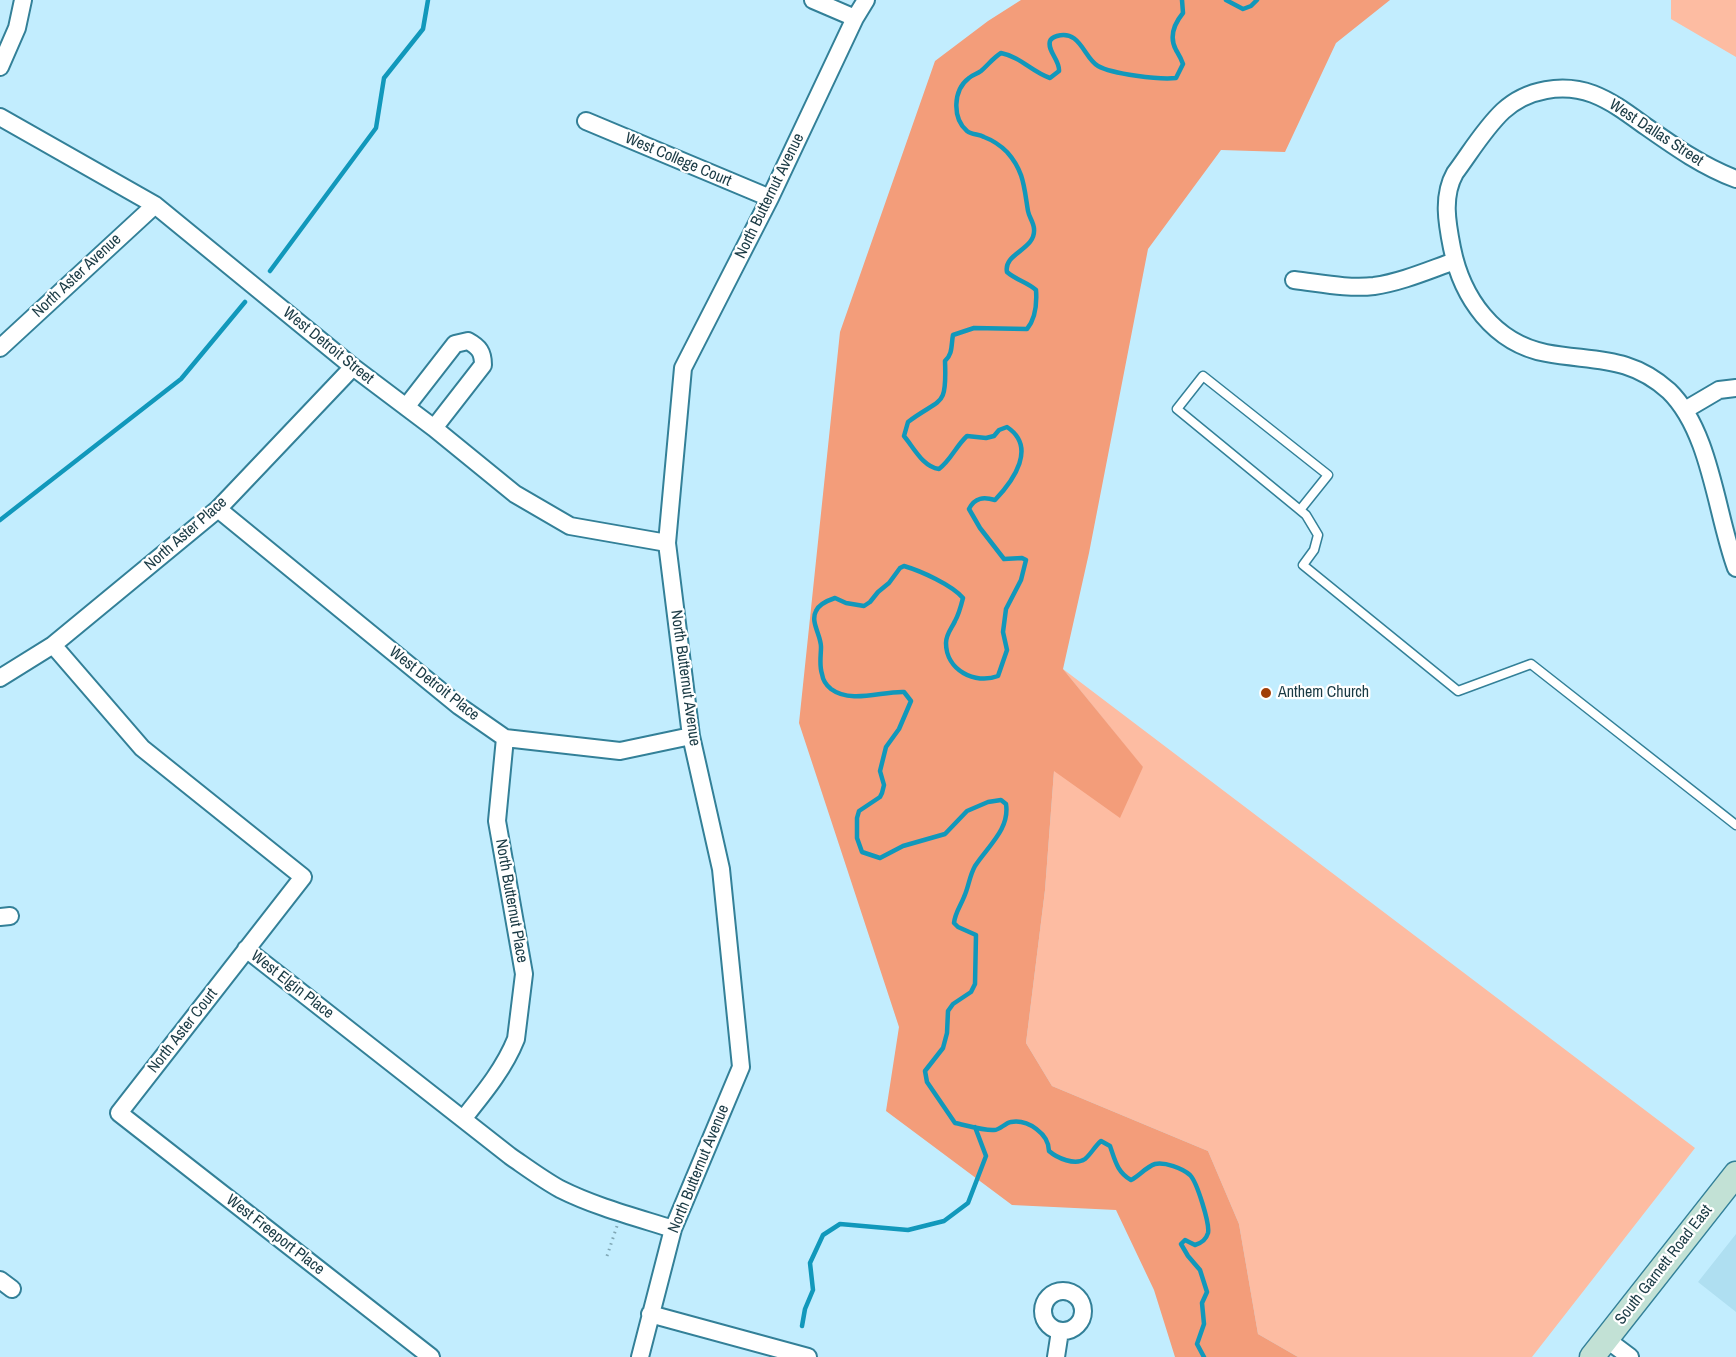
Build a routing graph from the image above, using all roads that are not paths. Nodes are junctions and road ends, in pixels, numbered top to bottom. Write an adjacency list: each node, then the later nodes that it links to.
1 (23, 0): 5 (street)
2 (813, 0): 4 (street)
3 (866, 0): 4 (street, North Butternut Avenue)
4 (855, 18): 9 (street, North Butternut Avenue)
5 (0, 67)
6 (0, 117): 10 (street, West Detroit Street)
7 (586, 121): 9 (street, West College Court)
8 (1736, 179): 11 (street, West Dallas Street)
9 (770, 198): 21 (street, North Butternut Avenue)
10 (155, 205): 13 (street, North Aster Avenue); 14 (street, West Detroit Street)
11 (1455, 261): 12 (street); 17 (street)
12 (1294, 280)
13 (0, 348)
14 (353, 367): 16 (street, West Detroit Street); 19 (street, North Aster Place)
15 (1736, 388): 17 (street)
16 (406, 407): 18 (street, West Detroit Street); 18 (street)
17 (1684, 410): 22 (street)
18 (434, 428): 21 (street, West Detroit Street)
19 (218, 509): 23 (street, North Aster Place); 26 (street, West Detroit Place)
20 (1300, 510): 20 (lane); 27 (lane)
21 (668, 543): 25 (street, North Butternut Avenue)
22 (1736, 568)
23 (53, 645): 24 (street, North Aster Place); 28 (street, West Elgin Place)
24 (0, 678)
25 (691, 736): 26 (street, West Detroit Place); 32 (street, North Butternut Avenue)
26 (505, 738): 30 (street, North Butternut Place)
27 (1736, 825)
28 (246, 949): 29 (street, North Aster Court); 30 (street, West Elgin Place)
29 (119, 1113): 36 (street, West Freeport Place)
30 (463, 1119): 32 (street, West Elgin Place)
31 (1736, 1174): 35 (main road, South Garnett Road East)
32 (674, 1229): 33 (street, North Butternut Avenue)
33 (651, 1314): 37 (street, North Butternut Avenue); 38 (street)
34 (1060, 1330): 39 (street)
35 (1599, 1348): 40 (street)
36 (423, 1355)
37 (640, 1357)
38 (808, 1357)
39 (1056, 1357)
40 (1630, 1357)

